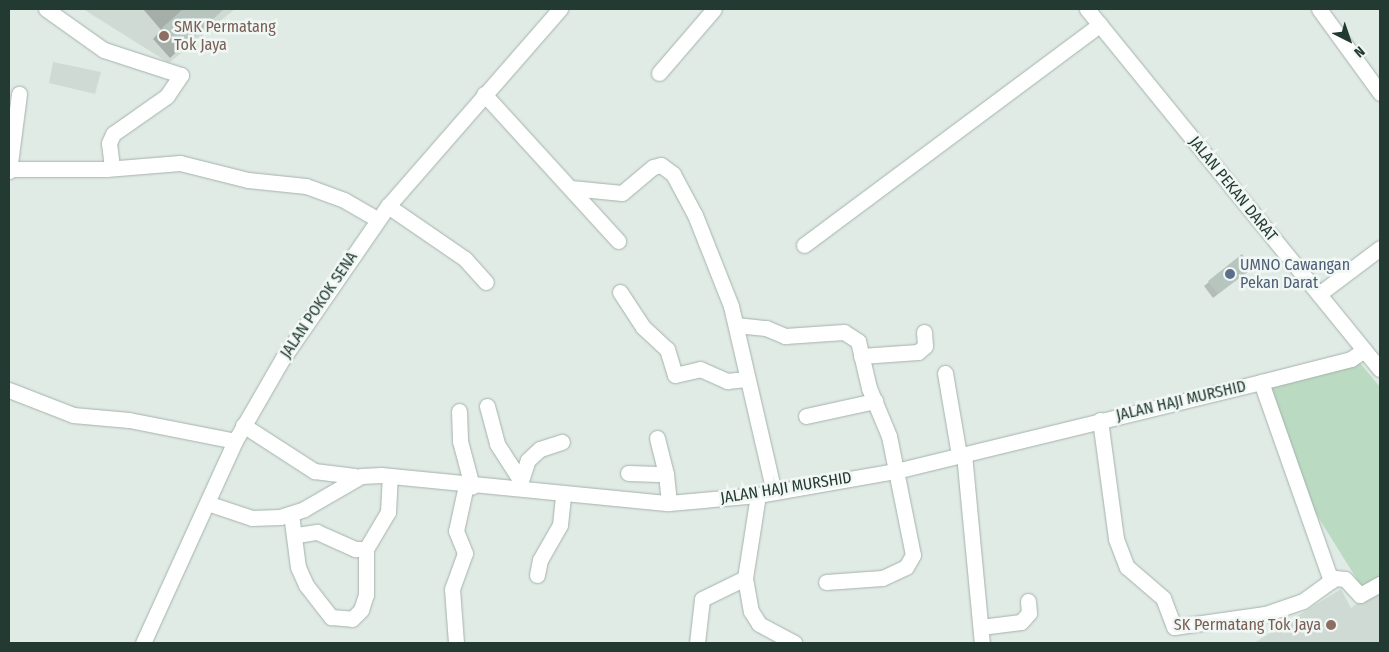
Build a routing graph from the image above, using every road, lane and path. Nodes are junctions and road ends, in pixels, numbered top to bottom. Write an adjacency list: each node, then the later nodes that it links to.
1 (46, 9): 11 (street)
2 (560, 9): 10 (street, JALAN POKOK SENA)
3 (714, 9): 7 (street)
4 (1087, 9): 6 (street, JALAN PEKAN DARAT)
5 (1319, 9): 8 (street)
6 (1100, 24): 17 (street); 21 (street, JALAN PEKAN DARAT)
7 (659, 73)
8 (1380, 93)
9 (20, 94): 12 (street)
10 (484, 94): 13 (street); 14 (street, JALAN POKOK SENA)
11 (112, 168): 12 (street); 15 (street)
12 (9, 170)
13 (571, 188): 16 (street); 22 (street)
14 (388, 206): 15 (street, JALAN POKOK SENA); 19 (street)
15 (378, 220): 36 (street, JALAN POKOK SENA)
16 (618, 241)
17 (804, 245)
18 (1380, 248): 21 (street)
19 (486, 282)
20 (620, 292): 27 (street)
21 (1319, 294): 25 (street, JALAN PEKAN DARAT)
22 (736, 325): 24 (street); 27 (street)
23 (924, 332): 24 (street)
24 (862, 356): 31 (street)
25 (1374, 358): 28 (street, JALAN HAJI MURSHID)
26 (945, 373): 40 (street)
27 (746, 379): 48 (street)
28 (1261, 382): 35 (street, JALAN HAJI MURSHID); 58 (street)
29 (9, 385): 30 (street)
30 (9, 390): 38 (street)
31 (876, 401): 34 (street); 41 (street)
32 (486, 406): 46 (street)
33 (459, 410): 47 (street)
34 (806, 416)
35 (1100, 420): 40 (street, JALAN HAJI MURSHID); 58 (street)
36 (243, 425): 38 (street, JALAN POKOK SENA); 44 (street)
37 (657, 438): 43 (street)
38 (235, 441): 52 (street, JALAN POKOK SENA)
39 (562, 442): 46 (street)
40 (961, 454): 41 (street, JALAN HAJI MURSHID); 62 (street)
41 (896, 471): 48 (street, JALAN HAJI MURSHID); 59 (street)
42 (628, 472): 43 (street)
43 (666, 474): 51 (street)
44 (361, 476): 45 (street, JALAN HAJI MURSHID); 53 (street, JALAN HAJI MURSHID)
45 (390, 476): 47 (street, JALAN HAJI MURSHID); 55 (street)
46 (519, 484): 47 (street, JALAN HAJI MURSHID); 50 (street, JALAN HAJI MURSHID)
47 (469, 485): 64 (street)
48 (774, 492): 49 (street, JALAN HAJI MURSHID)
49 (758, 495): 51 (street, JALAN HAJI MURSHID); 57 (street)
50 (563, 496): 51 (street, JALAN HAJI MURSHID); 56 (street)
51 (669, 503)
52 (207, 504): 53 (street, JALAN HAJI MURSHID); 63 (street, JALAN POKOK SENA)
53 (291, 514): 54 (street)
54 (296, 535): 55 (street); 55 (street)
55 (366, 549)
56 (537, 575)
57 (745, 578): 65 (street); 66 (street)
58 (1331, 581): 60 (street)
59 (826, 582)
60 (1380, 584)
61 (1028, 601): 62 (street)
62 (981, 627): 67 (street)
63 (143, 643)
64 (456, 643)
65 (697, 643)
66 (794, 643)
67 (982, 643)

